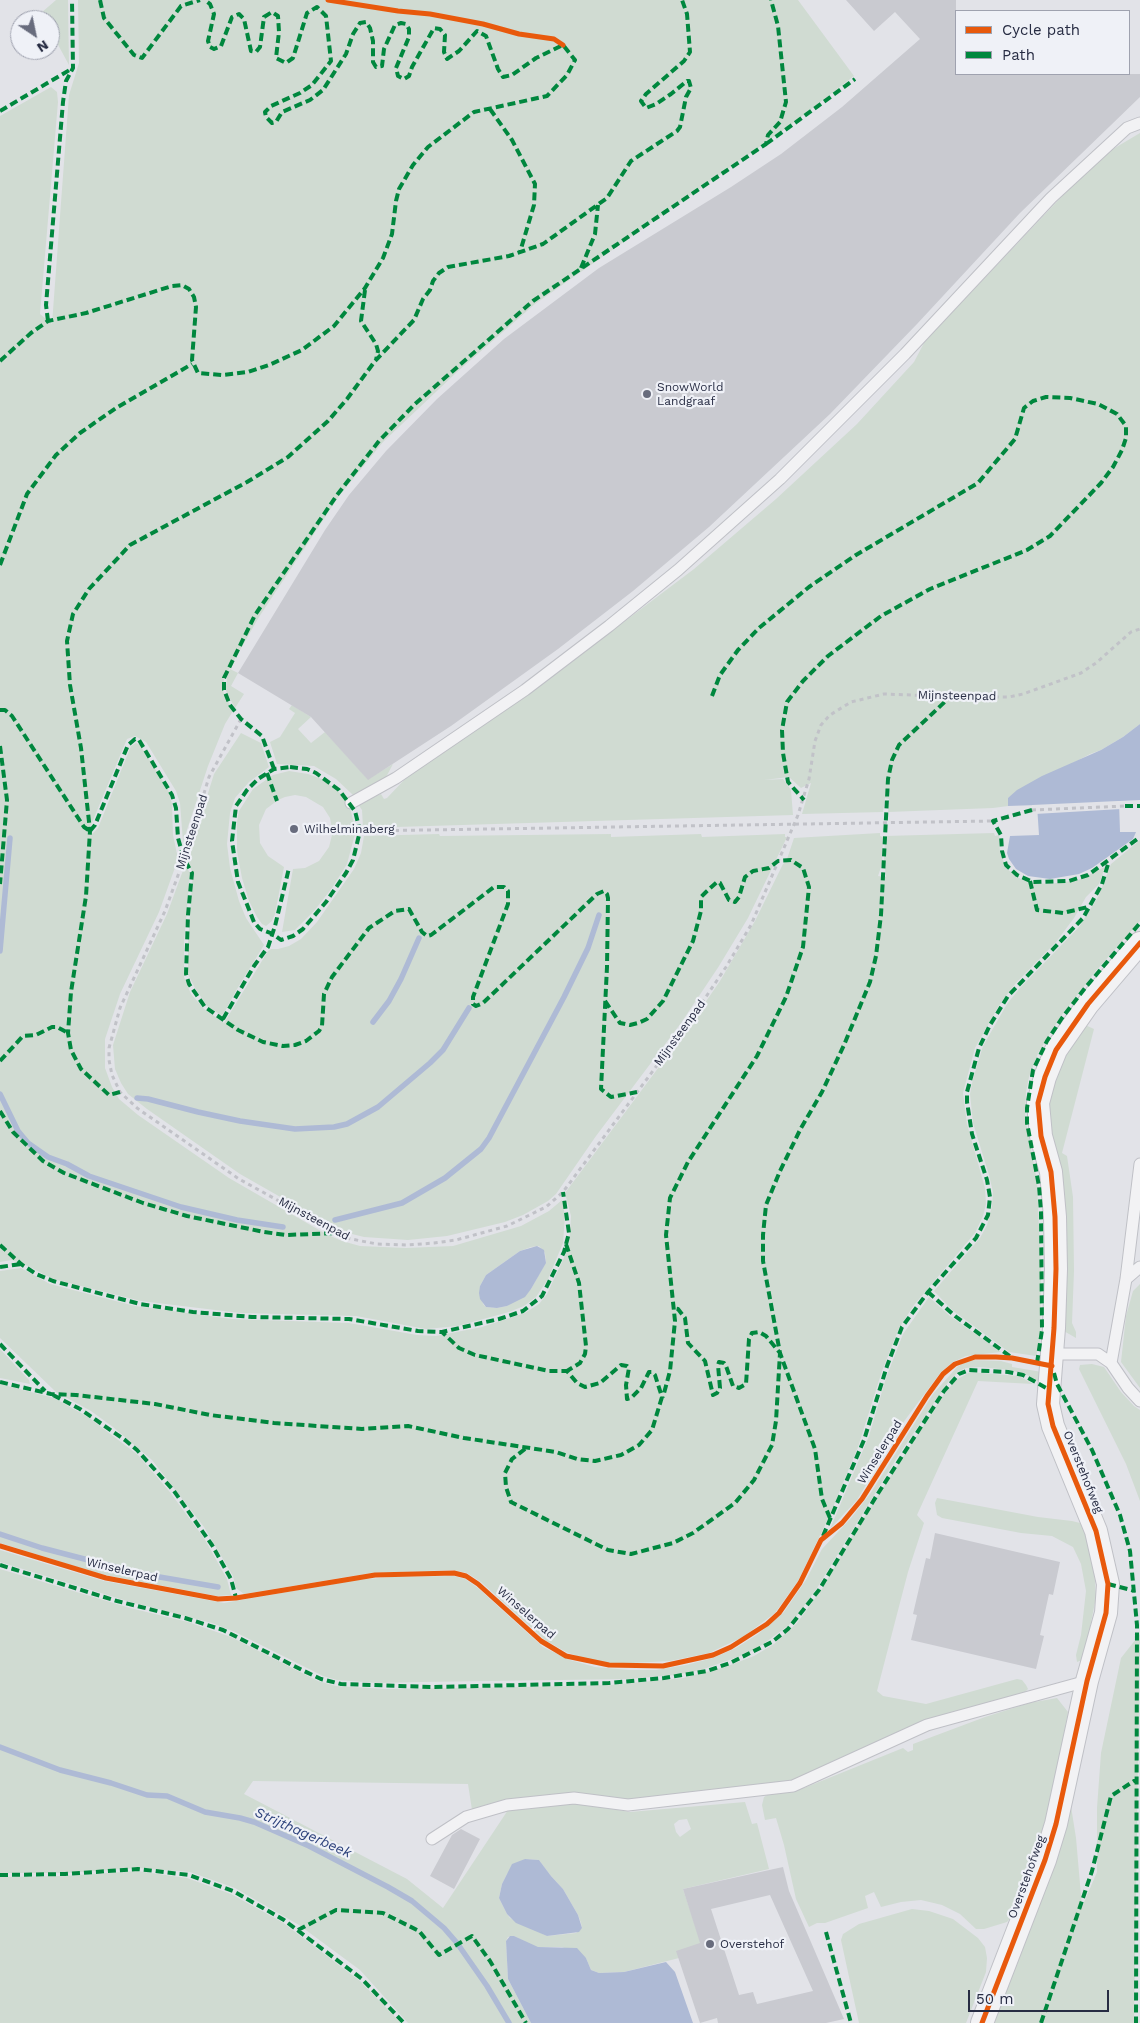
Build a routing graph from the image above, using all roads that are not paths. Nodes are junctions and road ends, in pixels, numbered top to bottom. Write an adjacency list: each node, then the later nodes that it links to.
1 (1140, 123): 2 (lane)
2 (350, 803)
3 (1140, 943): 7 (street, Overstehofweg)
4 (1140, 1164): 6 (lane)
5 (1140, 1267): 6 (lane)
6 (1126, 1279): 8 (lane)
7 (1053, 1354): 8 (lane); 10 (street, Overstehofweg)
8 (1111, 1363): 9 (lane)
9 (1140, 1401)
10 (1087, 1681): 11 (lane); 12 (street, Overstehofweg)
11 (432, 1839)
12 (982, 2023)

